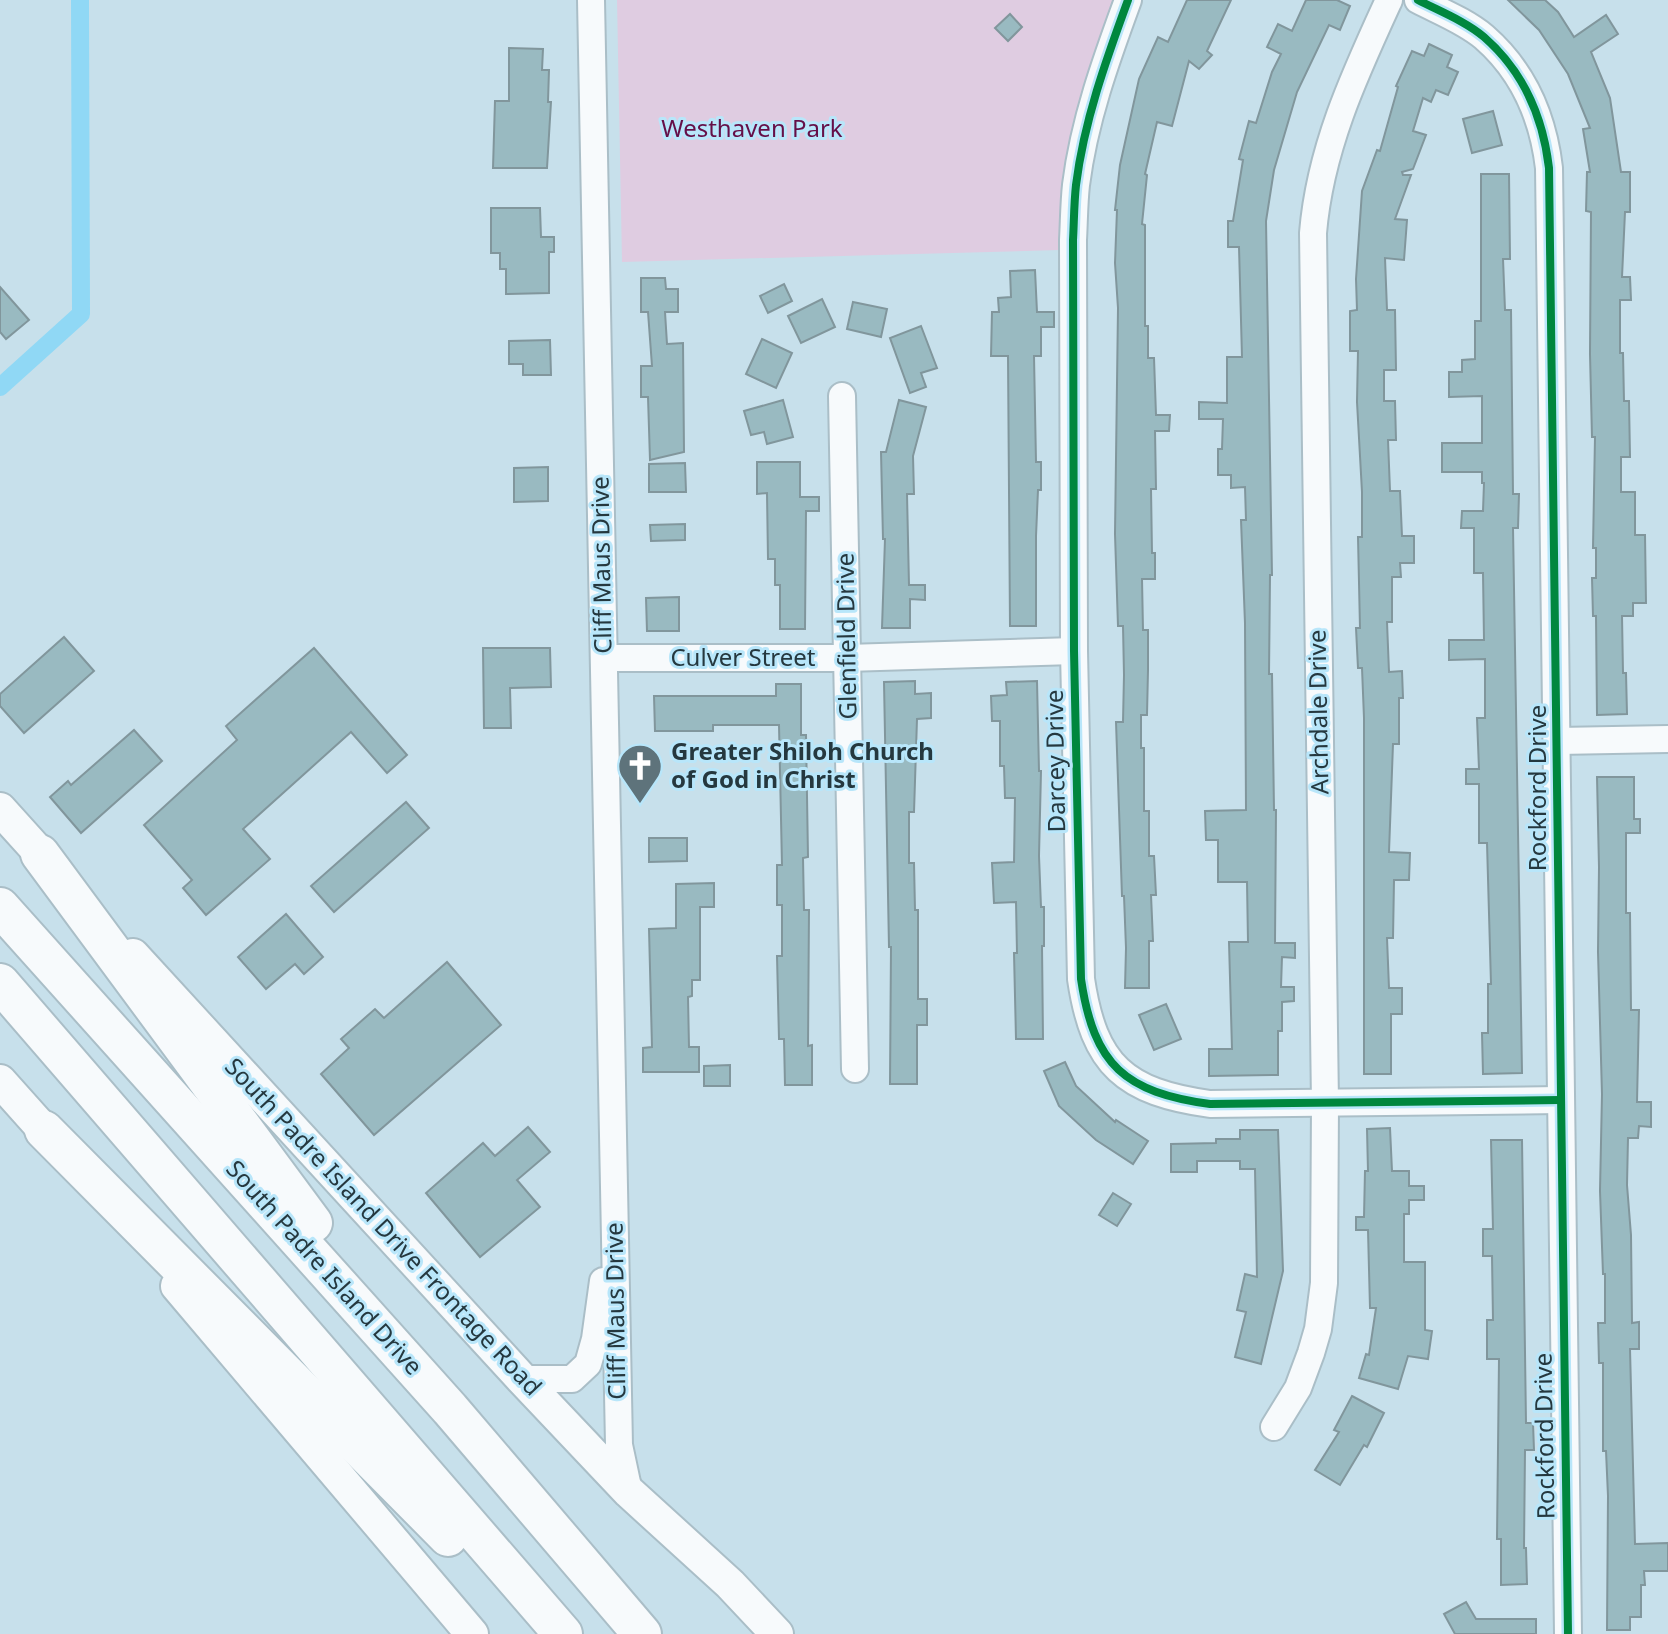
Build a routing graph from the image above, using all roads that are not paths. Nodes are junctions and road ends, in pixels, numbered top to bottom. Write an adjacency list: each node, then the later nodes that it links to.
1 (591, 0): 7 (street, Cliff Maus Drive)
2 (1128, 0): 6 (street, Darcey Drive)
3 (1389, 0): 18 (street, Archdale Drive)
4 (1418, 0): 10 (street, Rockford Drive)
5 (842, 396): 8 (street, Glenfield Drive)
6 (1074, 651): 8 (street, Culver Street); 18 (street, Darcey Drive)
7 (604, 658): 8 (street, Culver Street); 20 (street, Cliff Maus Drive)
8 (847, 658): 15 (street, Glenfield Drive)
9 (1668, 739): 10 (street)
10 (1558, 741): 17 (street, Rockford Drive)
11 (0, 809): 12 (main road, South Padre Island Drive Frontage Road)
12 (40, 854): 21 (main road, South Padre Island Drive Frontage Road); 22 (highway)
13 (0, 907): 22 (highway, South Padre Island Drive)
14 (0, 983): 27 (highway)
15 (855, 1069)
16 (0, 1081): 19 (main road)
17 (1560, 1100): 18 (street, Darcey Drive); 30 (street, Rockford Drive)
18 (1325, 1103): 23 (street, Archdale Drive)
19 (44, 1130): 25 (main road); 26 (highway)
20 (612, 1130): 21 (street, Cliff Maus Drive); 24 (street, Cliff Maus Drive)
21 (522, 1379): 24 (main road, South Padre Island Drive Frontage Road)
22 (450, 1409): 28 (highway, South Padre Island Drive)
23 (1274, 1427)
24 (629, 1492): 29 (main road, South Padre Island Drive Frontage Road)
25 (472, 1634)
26 (545, 1634)
27 (563, 1634)
28 (642, 1634)
29 (777, 1634)
30 (1568, 1634)

